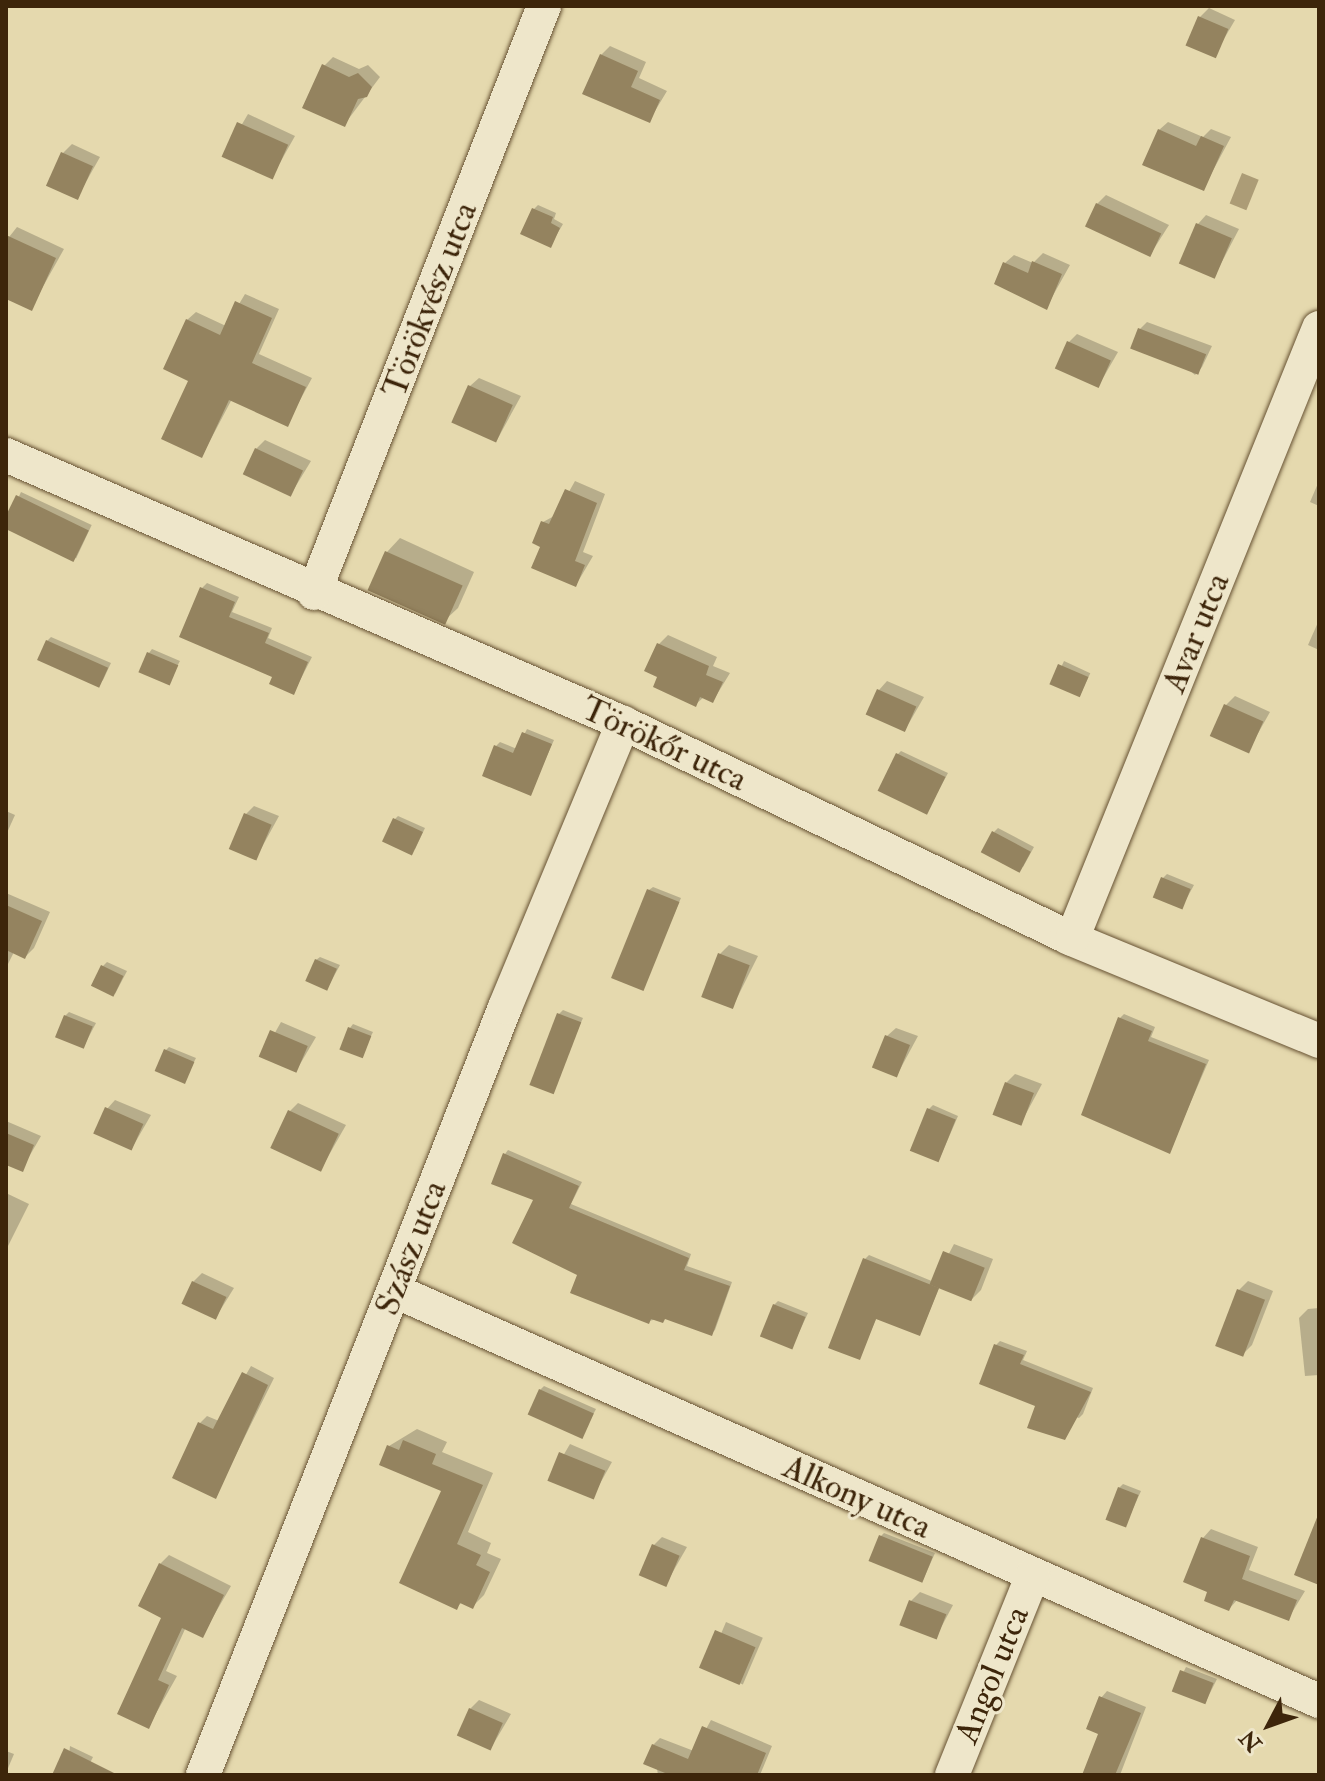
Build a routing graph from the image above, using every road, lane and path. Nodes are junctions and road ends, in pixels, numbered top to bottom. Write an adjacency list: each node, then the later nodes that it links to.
1 (544, 6): 4 (street, Törökvész utca)
2 (1319, 328): 6 (street, Avar utca)
3 (6, 455): 4 (street, Törökőr utca)
4 (314, 593): 5 (street, Törökőr utca)
5 (623, 723): 6 (street, Törökőr utca); 8 (street, Szász utca)
6 (1072, 939): 7 (street, Törökőr utca)
7 (1319, 1041)
8 (395, 1291): 9 (street, Alkony utca); 11 (street, Szász utca)
9 (1033, 1575): 10 (street, Alkony utca); 12 (street, Angol utca)
10 (1319, 1701)
11 (203, 1775)
12 (952, 1775)

